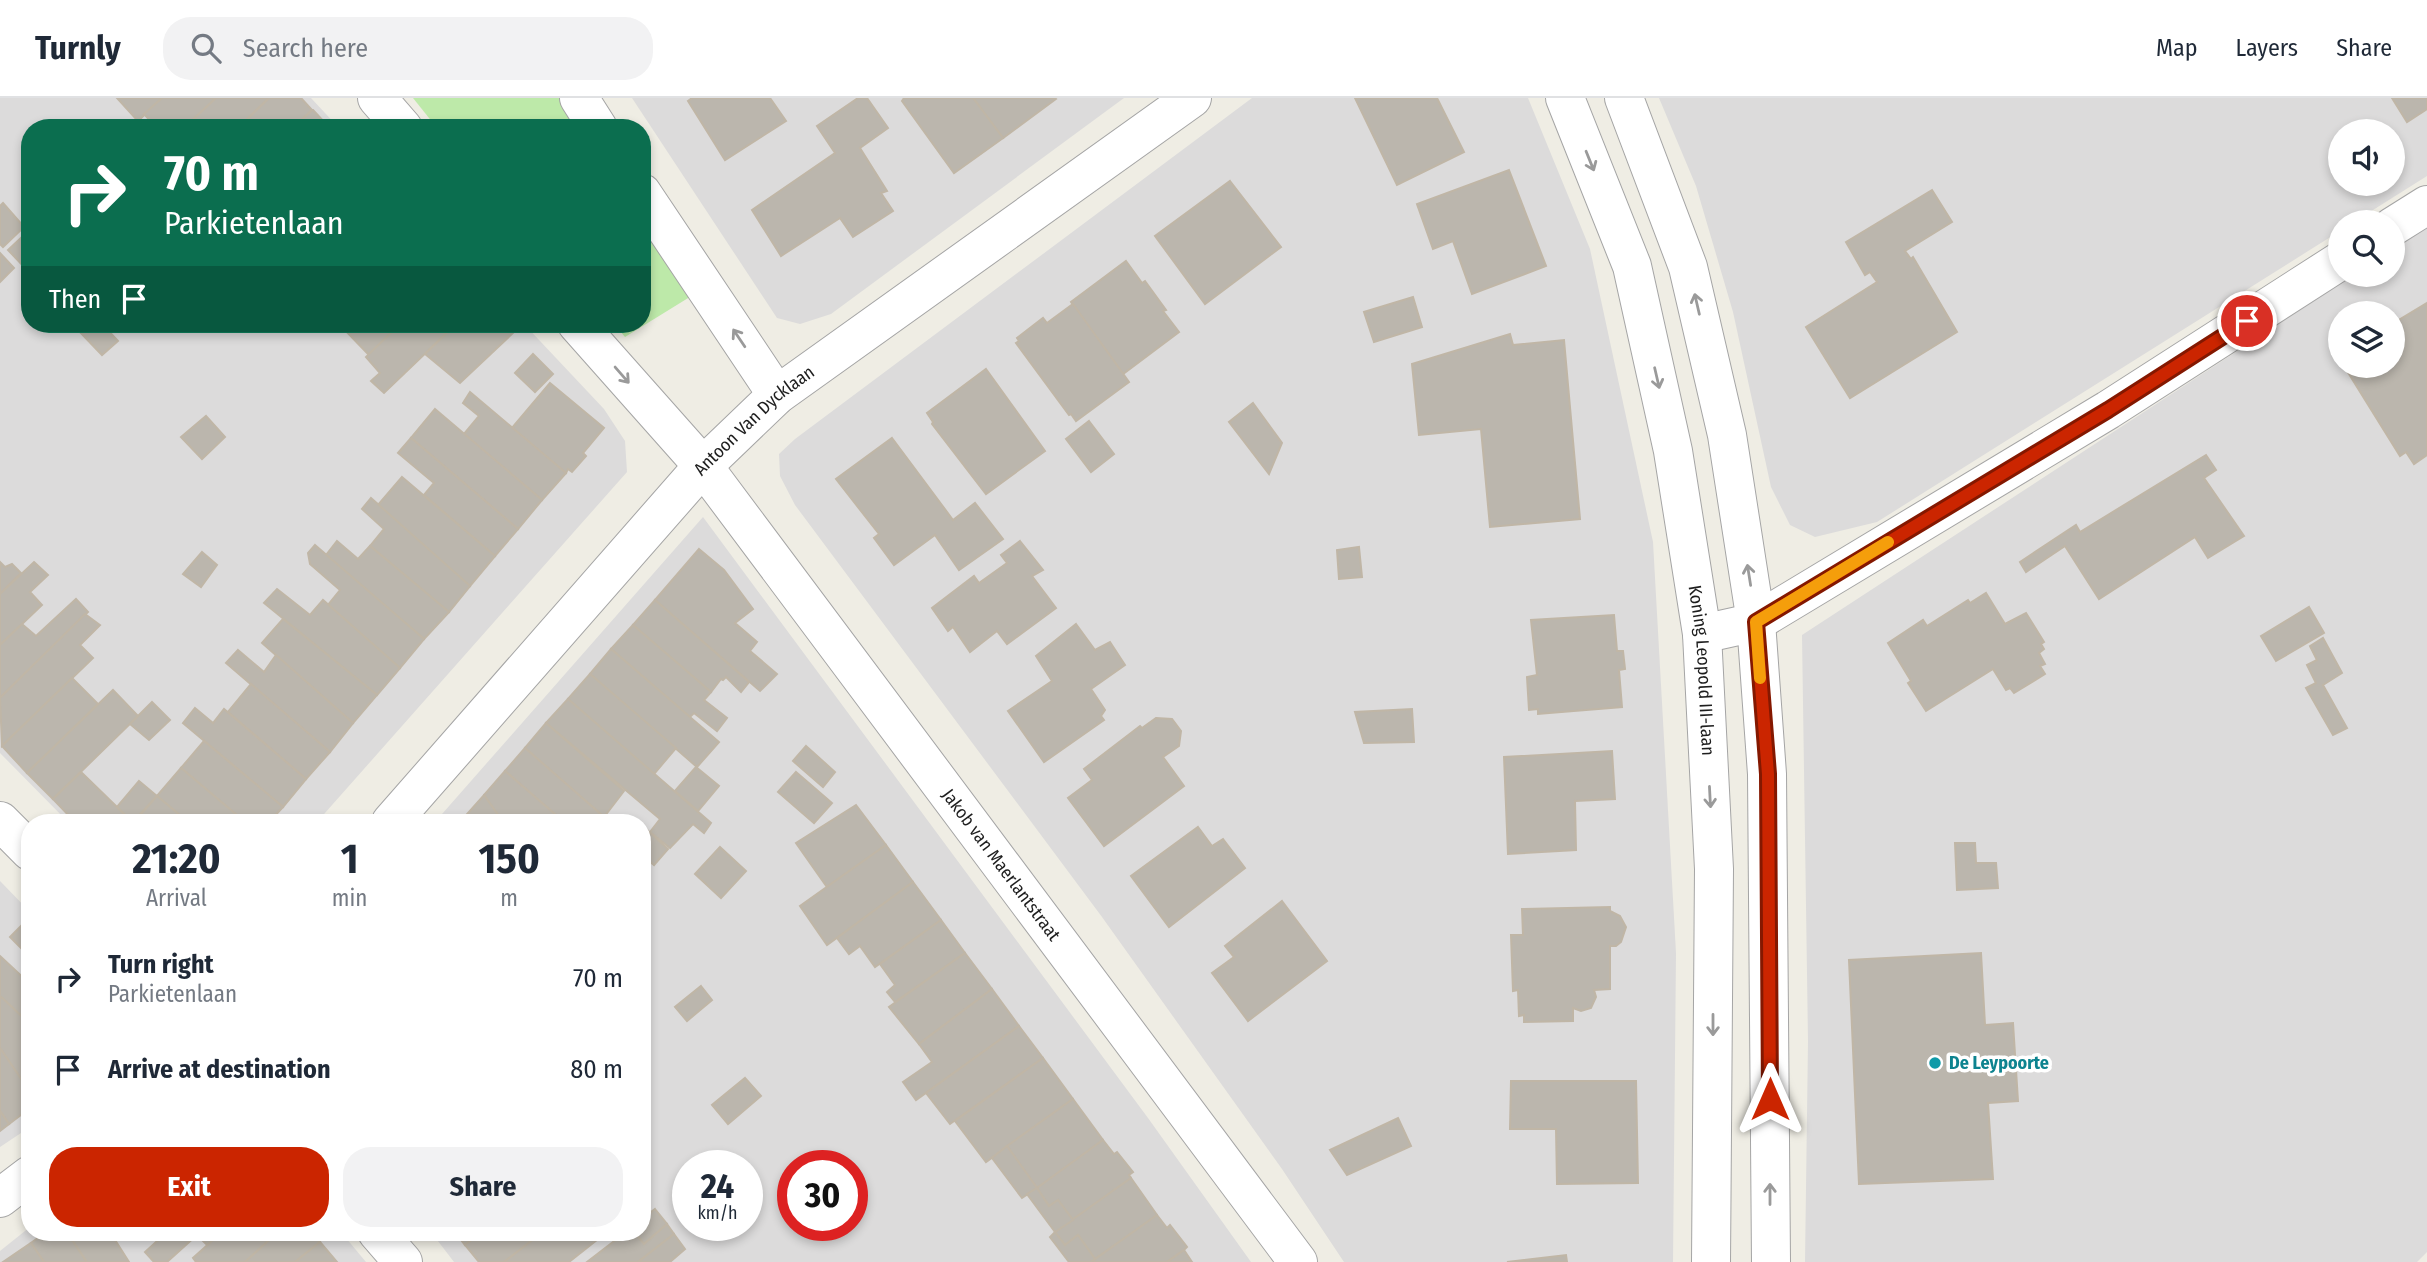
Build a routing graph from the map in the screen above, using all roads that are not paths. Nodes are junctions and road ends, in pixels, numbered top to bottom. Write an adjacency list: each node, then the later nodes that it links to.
1 (377, 98): 6 (street)
2 (579, 98): 7 (street)
3 (1192, 98): 13 (street, Antoon Van Dycklaan)
4 (1565, 98): 16 (street, Koning Leopold III-laan, one-way to 16)
5 (1624, 98): 15 (street, one-way to 5)
6 (396, 119)
7 (592, 119)
8 (2427, 205): 10 (street)
9 (651, 207): 13 (street, one-way to 9)
10 (2405, 219)
11 (2328, 269): 15 (street)
12 (585, 333): 14 (street, Jakob van Maerlantstraat, one-way to 14)
13 (777, 395): 14 (street, Antoon Van Dycklaan)
14 (703, 466): 17 (street, Antoon Van Dycklaan); 24 (street, Jakob van Maerlantstraat)
15 (1756, 622): 16 (street); 26 (street, one-way to 15)
16 (1702, 635): 25 (street, Koning Leopold III-laan, one-way to 25)
17 (398, 814)
18 (0, 821): 19 (street)
19 (21, 842)
20 (21, 1182): 21 (street)
21 (0, 1198)
22 (385, 1241): 23 (street)
23 (403, 1262)
24 (1298, 1262)
25 (1711, 1262)
26 (1770, 1262)

